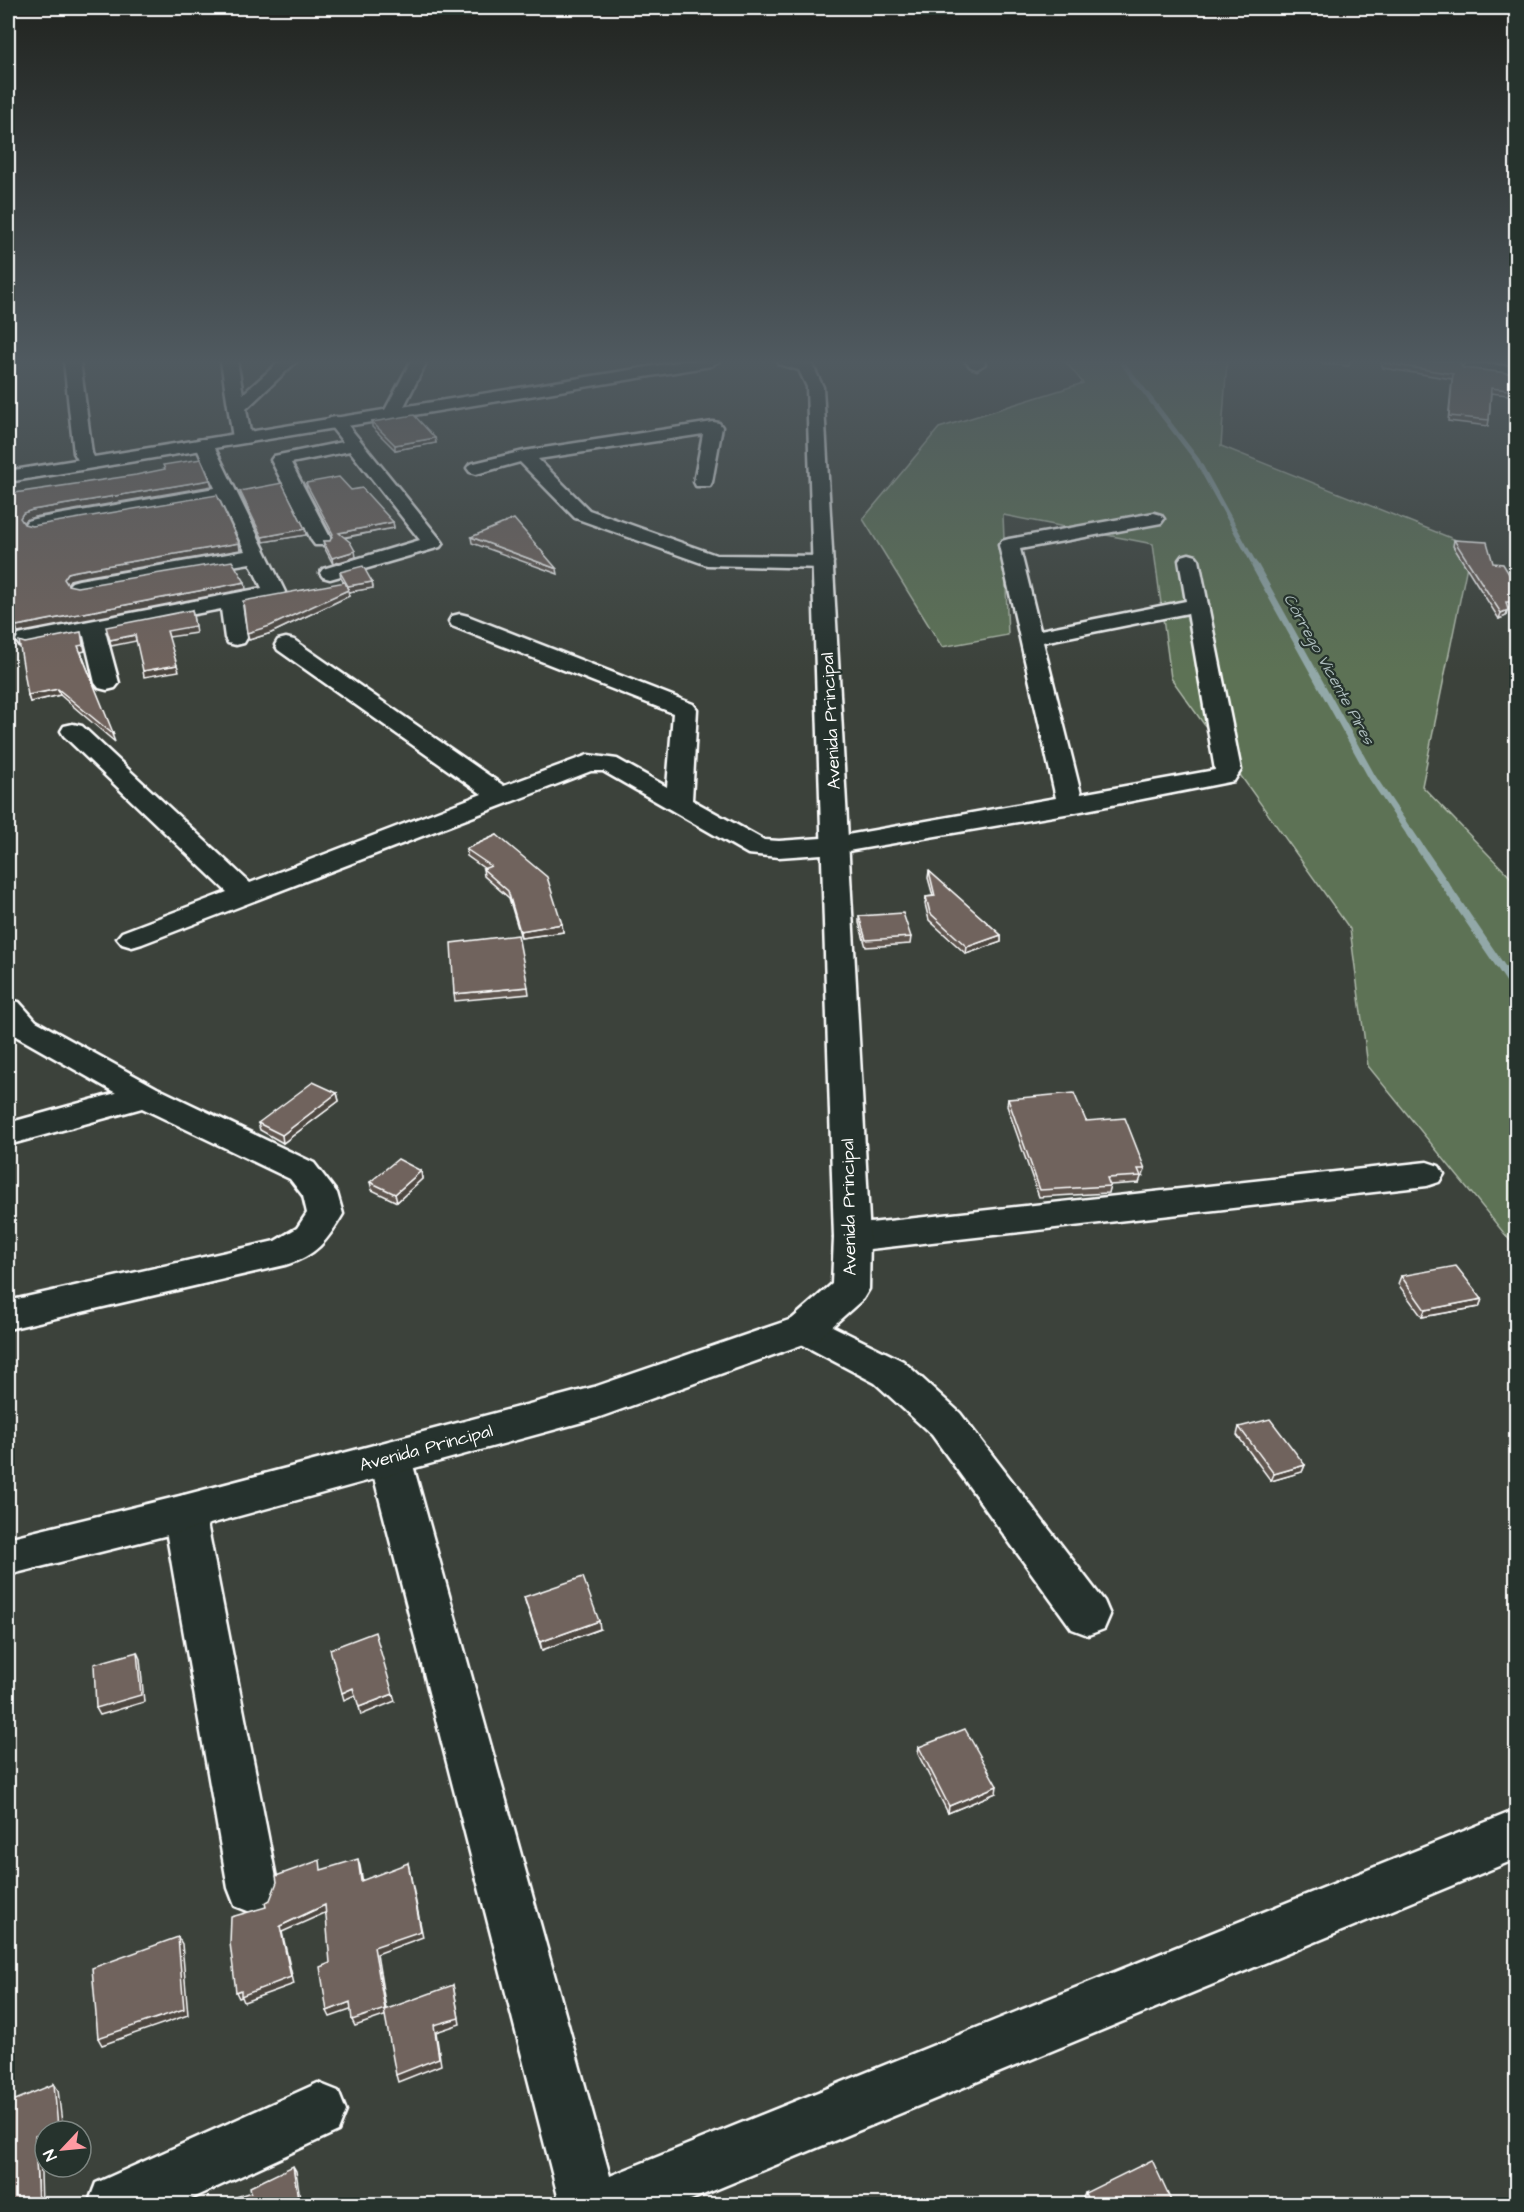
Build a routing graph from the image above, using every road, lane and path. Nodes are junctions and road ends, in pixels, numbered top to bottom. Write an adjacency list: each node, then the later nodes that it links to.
1 (81, 464): 10 (street)
2 (213, 464): 12 (street)
3 (282, 464): 15 (street)
4 (369, 464): 19 (street)
5 (491, 464): 9 (street)
6 (532, 464): 18 (street)
7 (706, 464): 11 (street)
8 (818, 464): 18 (street, Avenida Principal)
9 (476, 468)
10 (8, 477)
11 (703, 482)
12 (225, 492): 14 (street); 16 (street)
13 (1154, 519): 26 (street)
14 (34, 525)
15 (322, 541)
16 (258, 555): 20 (street); 21 (street)
17 (1189, 560): 22 (street)
18 (823, 562): 34 (street, Avenida Principal)
19 (330, 573)
20 (79, 586)
21 (231, 602): 24 (street); 25 (street)
22 (1197, 605): 26 (street); 33 (street)
23 (460, 621): 32 (street)
24 (93, 629): 27 (street); 29 (street)
25 (236, 638)
26 (1031, 638): 33 (street)
27 (27, 640)
28 (286, 645): 31 (street)
29 (107, 683)
30 (73, 731): 35 (street)
31 (500, 795): 32 (street); 35 (street)
32 (679, 804): 34 (street)
33 (1071, 805): 34 (street)
34 (836, 845): 41 (street, Avenida Principal)
35 (246, 894): 36 (street)
36 (132, 938)
37 (8, 1009): 38 (street)
38 (145, 1096): 39 (street); 42 (street)
39 (8, 1134)
40 (1427, 1174): 41 (street)
41 (852, 1238): 43 (street, Avenida Principal)
42 (8, 1315)
43 (805, 1329): 44 (street, Avenida Principal); 47 (street)
44 (390, 1458): 45 (street, Avenida Principal); 52 (street)
45 (184, 1513): 46 (street, Avenida Principal); 49 (street)
46 (8, 1557)
47 (1088, 1615)
48 (1516, 1835): 53 (street)
49 (253, 1888)
50 (318, 2111): 51 (street)
51 (117, 2205)
52 (589, 2205)
53 (612, 2205)

